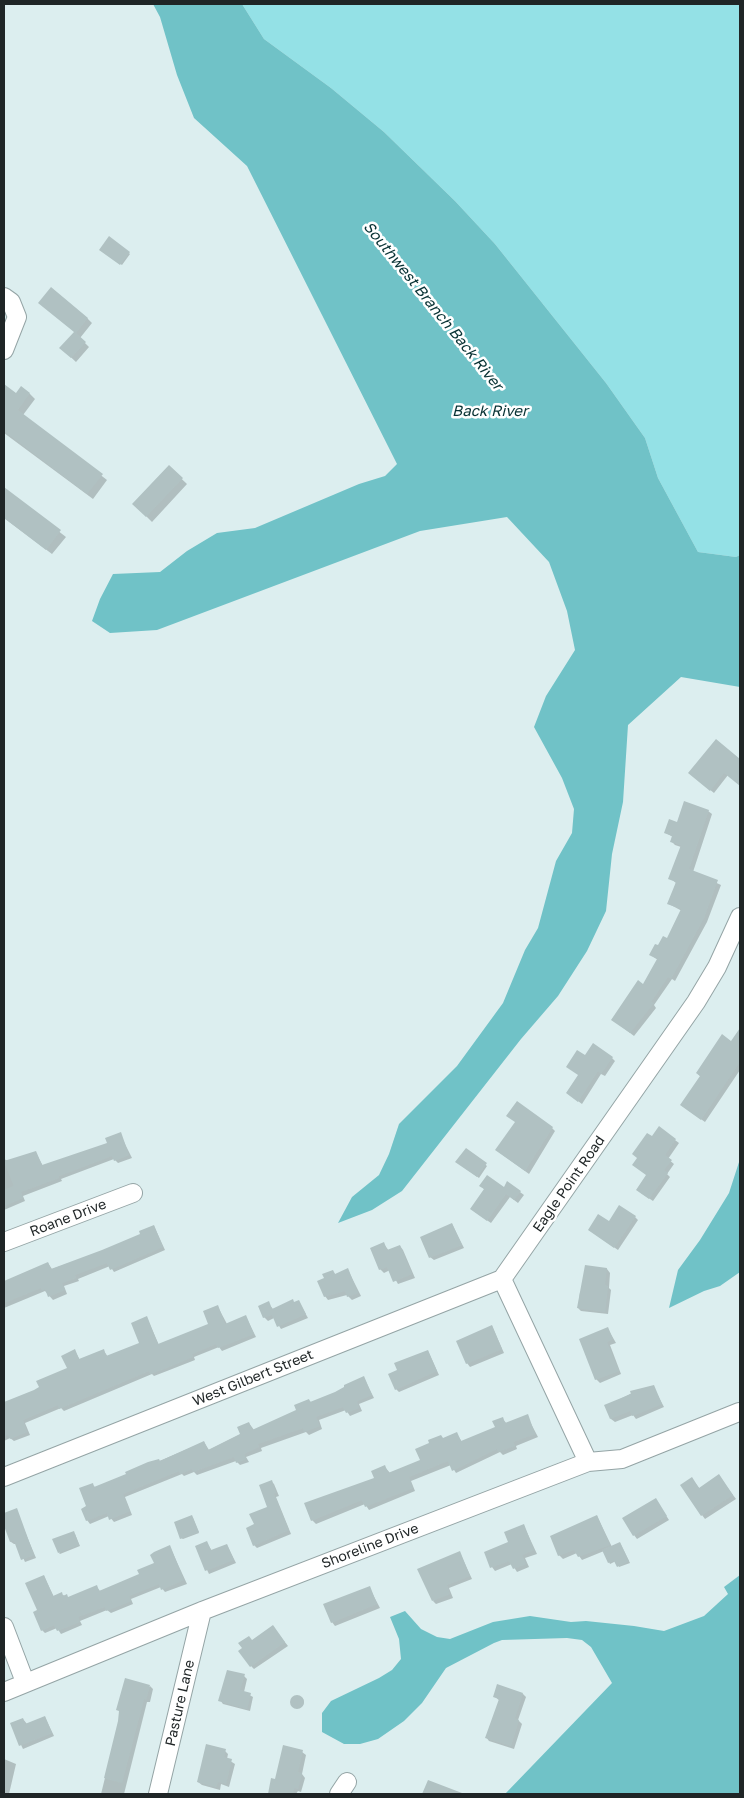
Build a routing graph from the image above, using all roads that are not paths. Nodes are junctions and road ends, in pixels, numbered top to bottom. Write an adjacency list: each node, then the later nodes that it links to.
1 (4, 297): 2 (street)
2 (4, 350)
3 (740, 917): 6 (street, Eagle Point Road)
4 (133, 1193): 5 (street, Roane Drive)
5 (4, 1242)
6 (502, 1279): 8 (street); 9 (street, West Gilbert Street)
7 (739, 1412): 8 (street, Shoreline Drive)
8 (588, 1462): 10 (street, Shoreline Drive)
9 (4, 1477)
10 (202, 1611): 12 (street, Shoreline Drive); 14 (street, Pasture Lane)
11 (4, 1627): 12 (street)
12 (24, 1682): 13 (street, Shoreline Drive)
13 (4, 1692)
14 (158, 1794)

